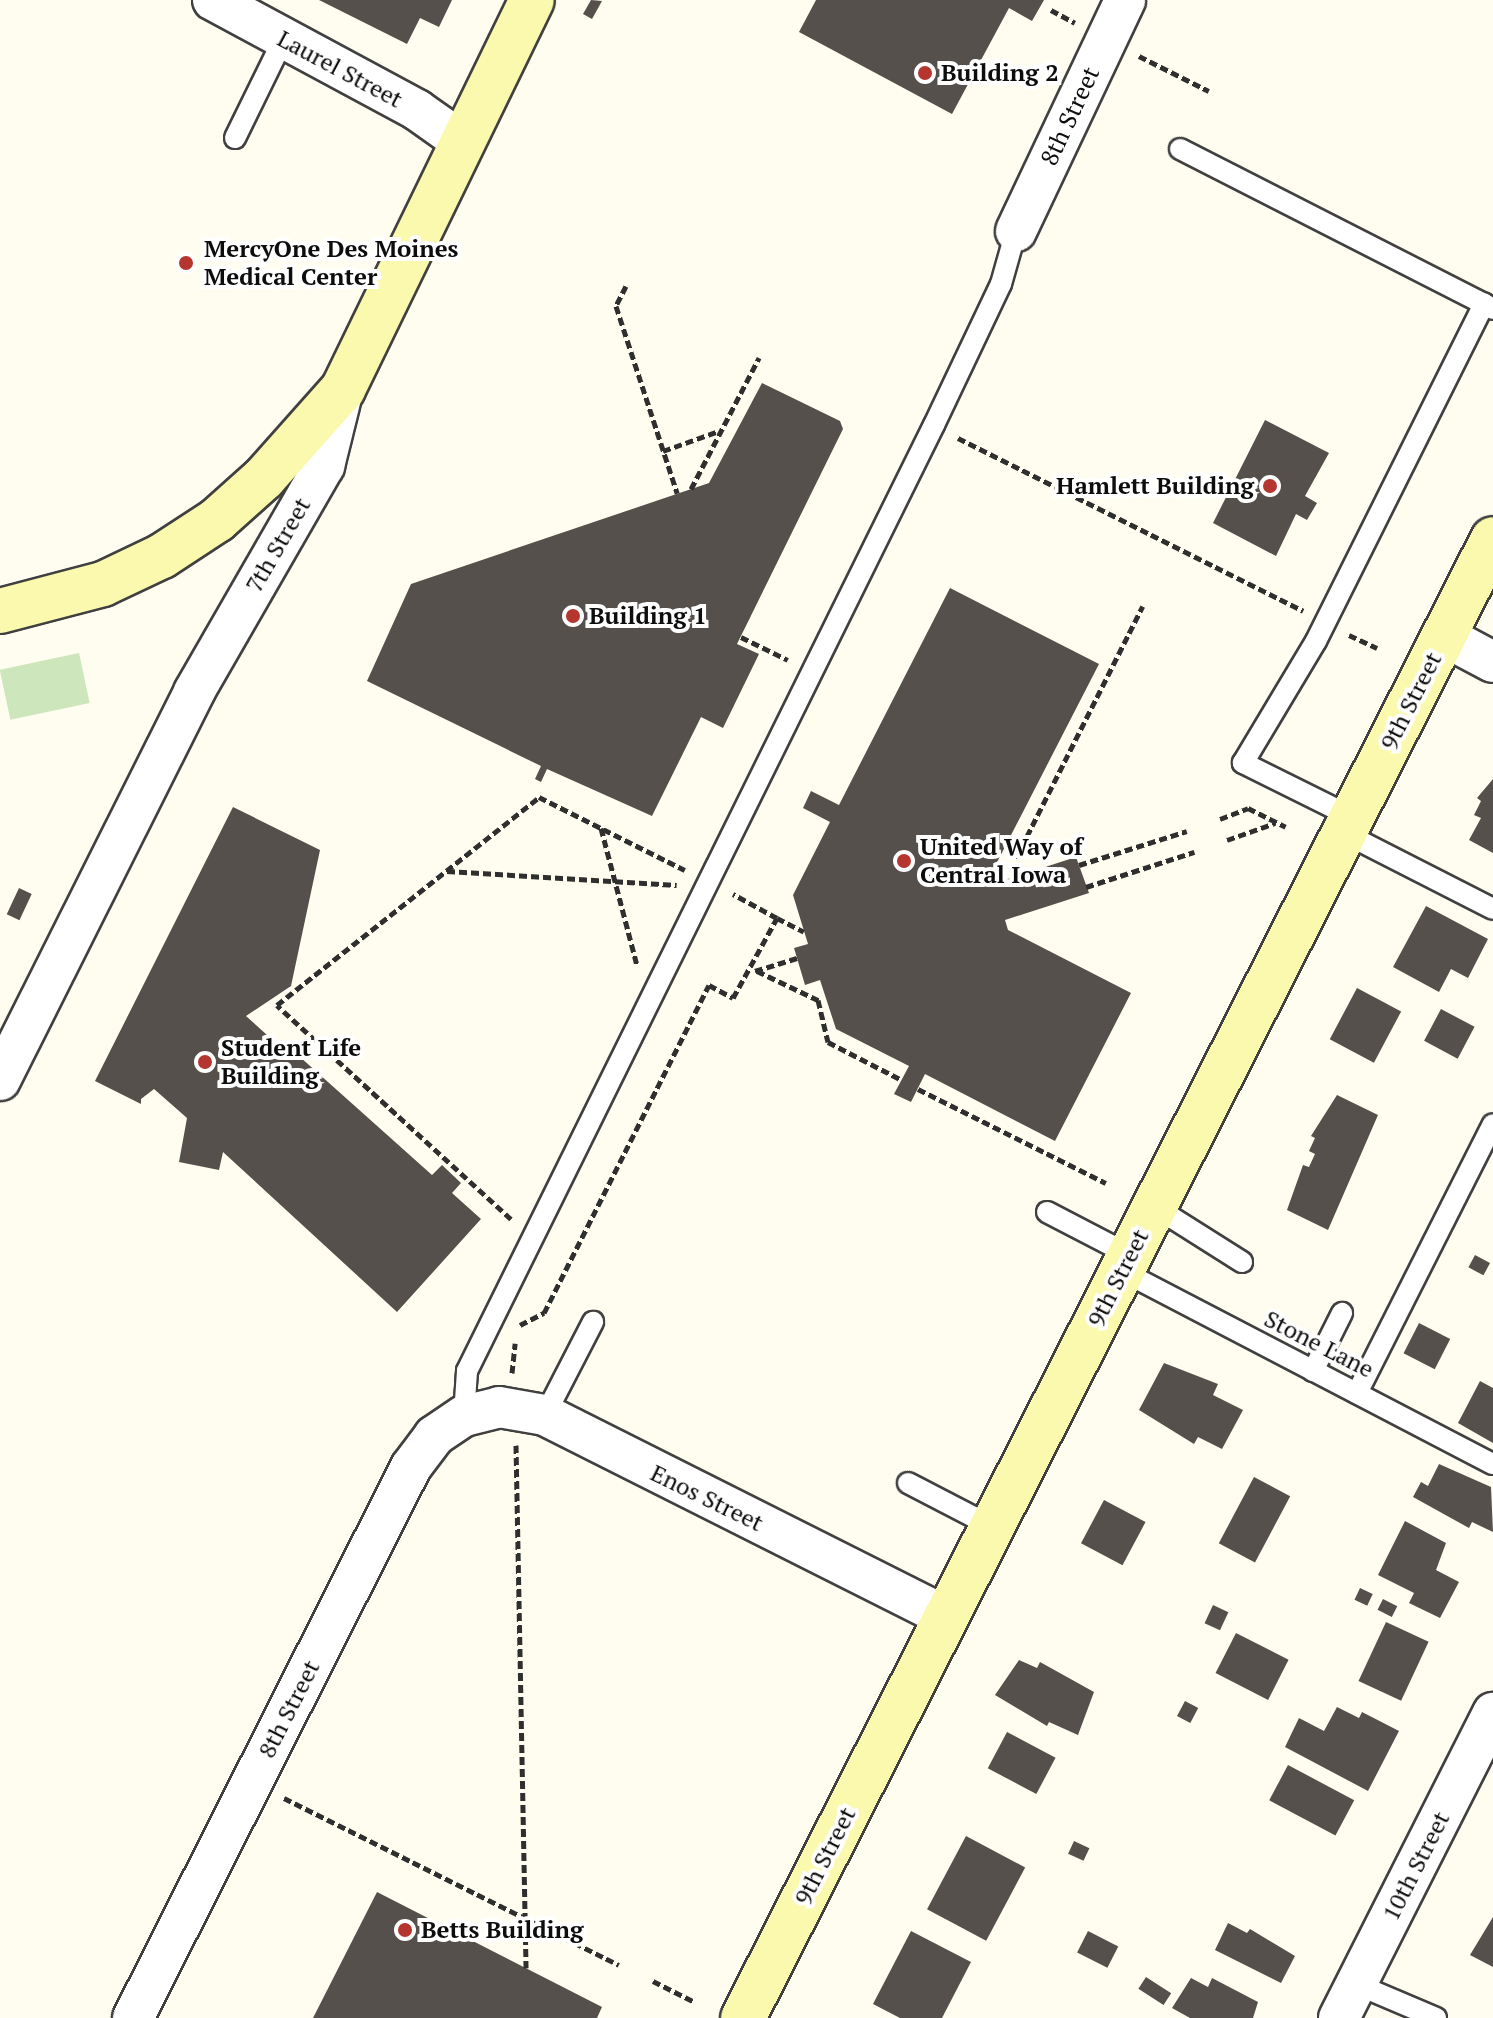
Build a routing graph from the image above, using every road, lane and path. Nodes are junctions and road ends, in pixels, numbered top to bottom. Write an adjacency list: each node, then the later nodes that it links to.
1 (213, 0): 6 (street, Laurel Street)
2 (532, 0): 10 (street, 7th Street)
3 (1125, 0): 12 (street, 8th Street)
4 (1051, 10): 5 (path)
5 (1082, 27)
6 (284, 38): 9 (lane); 10 (street, Laurel Street)
7 (1135, 53): 8 (path)
8 (1209, 91)
9 (235, 138)
10 (464, 143): 16 (street, 7th Street)
11 (1180, 149): 14 (lane)
12 (1016, 231): 17 (lane)
13 (626, 286): 19 (path)
14 (1488, 306): 34 (lane)
15 (759, 358): 18 (path)
16 (343, 389): 24 (street); 53 (street, 7th Street)
17 (934, 425): 25 (path); 31 (lane)
18 (720, 431): 19 (path); 20 (path)
19 (663, 451): 21 (path)
20 (691, 489)
21 (677, 493)
22 (1493, 539): 27 (street, 9th Street)
23 (1143, 606): 40 (path)
24 (0, 611)
25 (1311, 616)
26 (1339, 630): 29 (path)
27 (1444, 636): 30 (street); 34 (street, 9th Street)
28 (741, 637): 31 (path)
29 (1377, 648)
30 (1493, 662)
31 (811, 671): 44 (lane)
32 (1220, 819): 33 (path)
33 (1276, 822): 35 (path); 38 (path)
34 (1348, 825): 46 (lane); 59 (street, 9th Street)
35 (1286, 827)
36 (601, 828): 42 (path); 43 (path); 44 (path)
37 (1187, 831): 41 (path)
38 (1227, 840)
39 (1194, 852): 45 (path)
40 (1016, 858)
41 (1079, 865)
42 (446, 871): 43 (path); 61 (path)
43 (615, 881): 44 (path); 52 (path)
44 (704, 884): 47 (path); 52 (lane)
45 (1086, 887)
46 (1493, 909)
47 (777, 918): 48 (path); 51 (path)
48 (804, 932)
49 (797, 958): 50 (path)
50 (757, 971): 51 (path); 55 (path)
51 (746, 974): 67 (path)
52 (647, 1001): 61 (lane)
53 (10, 1034): 54 (street, 7th Street)
54 (0, 1080)
55 (902, 1080)
56 (918, 1089): 58 (path)
57 (1493, 1124): 70 (lane)
58 (1106, 1183)
59 (1155, 1207): 62 (lane); 63 (street, 9th Street)
60 (1047, 1212): 63 (lane, Stone Lane)
61 (531, 1238): 71 (lane)
62 (1242, 1262)
63 (1126, 1263): 68 (lane, Stone Lane); 75 (street, 9th Street)
64 (1342, 1313): 68 (lane)
65 (517, 1314): 67 (path)
66 (593, 1322): 72 (lane)
67 (516, 1328): 69 (path)
68 (1313, 1371): 70 (lane, Stone Lane)
69 (512, 1385)
70 (1357, 1393): 73 (lane, Stone Lane)
71 (464, 1416): 72 (street, Enos Street); 86 (street, 8th Street)
72 (530, 1424): 76 (street, Enos Street); 80 (path)
73 (1493, 1464)
74 (908, 1483): 75 (lane)
75 (991, 1526): 76 (street, 9th Street)
76 (945, 1616): 87 (street, 9th Street)
77 (1493, 1713): 78 (street, 10th Street)
78 (1483, 1760): 85 (street, 10th Street)
79 (284, 1798): 80 (path)
80 (525, 1918): 81 (path); 82 (path)
81 (619, 1965)
82 (526, 1968)
83 (653, 1981): 84 (path)
84 (693, 2001)
85 (1347, 2001): 88 (lane)
86 (133, 2018)
87 (743, 2018)
88 (1436, 2018)

